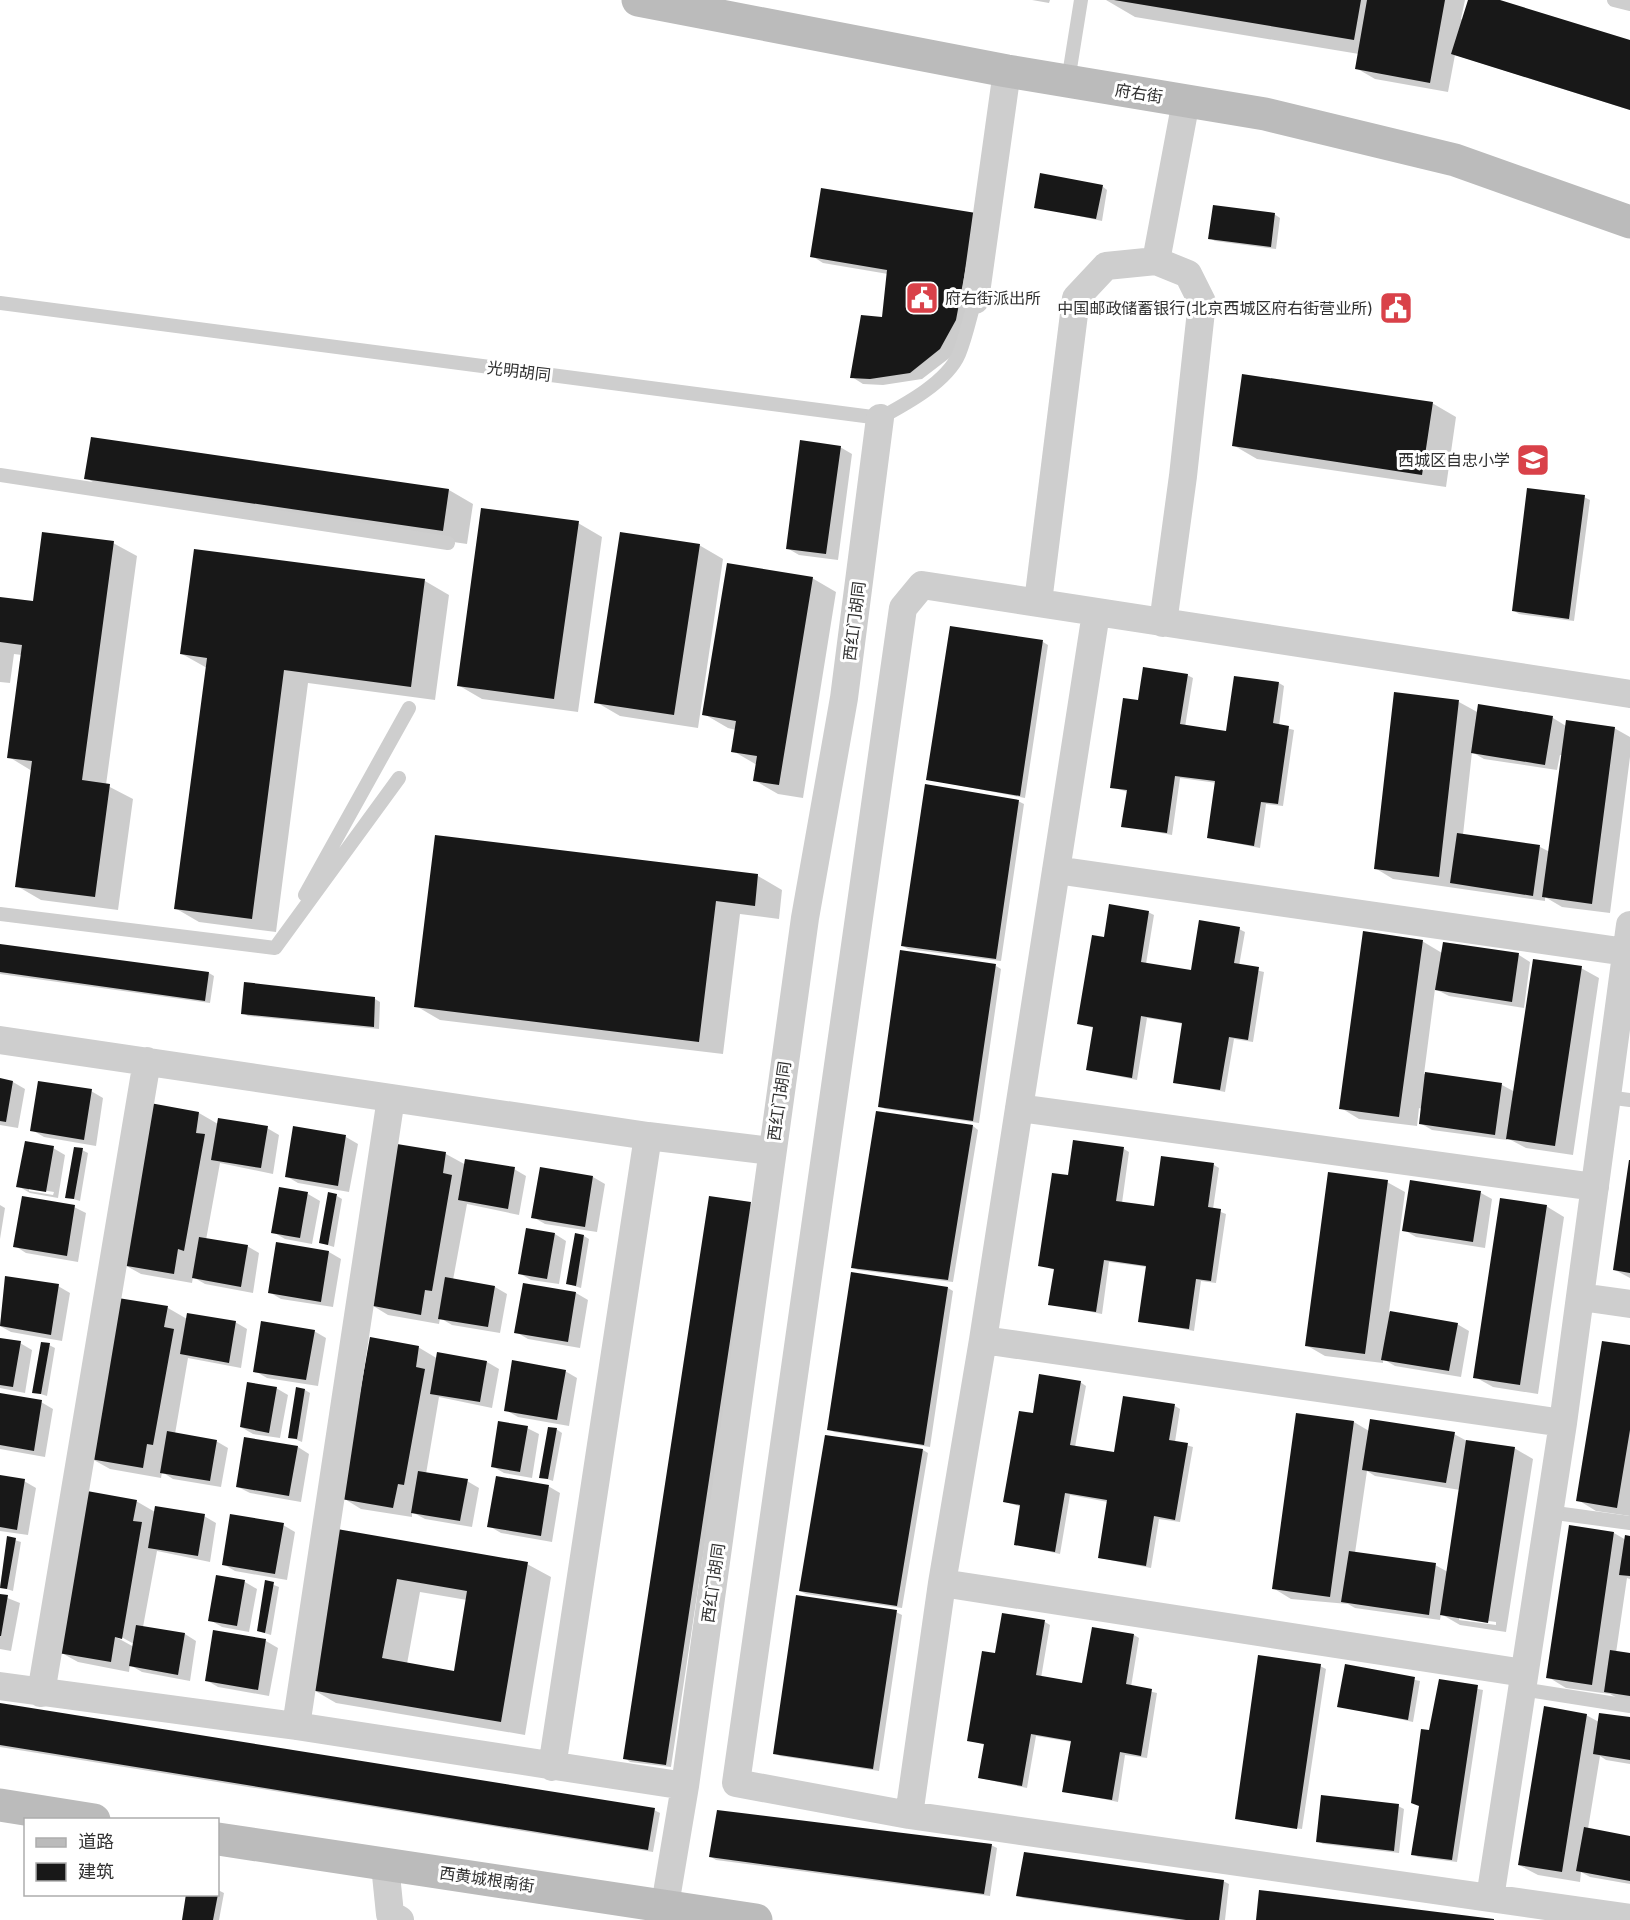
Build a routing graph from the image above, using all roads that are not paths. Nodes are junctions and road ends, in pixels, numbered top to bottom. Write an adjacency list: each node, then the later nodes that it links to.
1 (638, 0): 5 (main road, 府右街)
2 (1081, 0): 6 (lane)
3 (1614, 0): 4 (lane)
4 (1630, 4)
5 (1007, 71): 6 (main road, 府右街); 10 (street)
6 (1068, 81): 7 (main road, 府右街)
7 (1186, 101): 8 (main road, 府右街); 9 (street)
8 (1630, 222)
9 (1156, 261): 15 (street); 17 (street)
10 (975, 300): 12 (lane)
11 (0, 303): 12 (lane, 光明胡同)
12 (880, 418): 31 (street, 西红门胡同)
13 (0, 475): 14 (lane)
14 (448, 543)
15 (1038, 602): 16 (street); 48 (street)
16 (1096, 613): 17 (street); 21 (street)
17 (1163, 623): 18 (street)
18 (1630, 694)
19 (409, 708): 24 (lane)
20 (399, 778): 24 (lane)
21 (1056, 870): 23 (street); 29 (street)
22 (0, 914): 24 (lane)
23 (1628, 938): 28 (street)
24 (275, 948)
25 (0, 1040): 26 (street)
26 (147, 1061): 27 (street); 42 (street)
27 (391, 1098): 30 (street); 44 (street)
28 (1619, 1099): 32 (street)
29 (1019, 1108): 32 (street); 35 (street)
30 (648, 1136): 31 (street); 45 (street)
31 (772, 1151): 46 (street, 西红门胡同)
32 (1595, 1186): 33 (street)
33 (1581, 1297): 34 (street); 36 (street)
34 (1630, 1304)
35 (983, 1340): 36 (street); 39 (street)
36 (1563, 1423): 37 (street)
37 (1548, 1512): 38 (lane); 40 (street)
38 (1630, 1523)
39 (942, 1583): 40 (street); 48 (street)
40 (1523, 1681): 43 (lane); 52 (street)
41 (0, 1686): 42 (street)
42 (41, 1693): 44 (street)
43 (1630, 1706)
44 (296, 1726): 45 (street)
45 (552, 1767): 46 (street)
46 (686, 1786): 53 (street, 西红门胡同)
47 (0, 1805): 49 (main road)
48 (909, 1815): 52 (street)
49 (81, 1818)
50 (219, 1839): 51 (main road, 西黄城根南街)
51 (385, 1865): 53 (main road, 西黄城根南街); 55 (street)
52 (1490, 1898): 54 (street)
53 (665, 1905): 56 (main road, 西黄城根南街)
54 (1630, 1918)
55 (400, 1920)
56 (756, 1920)

